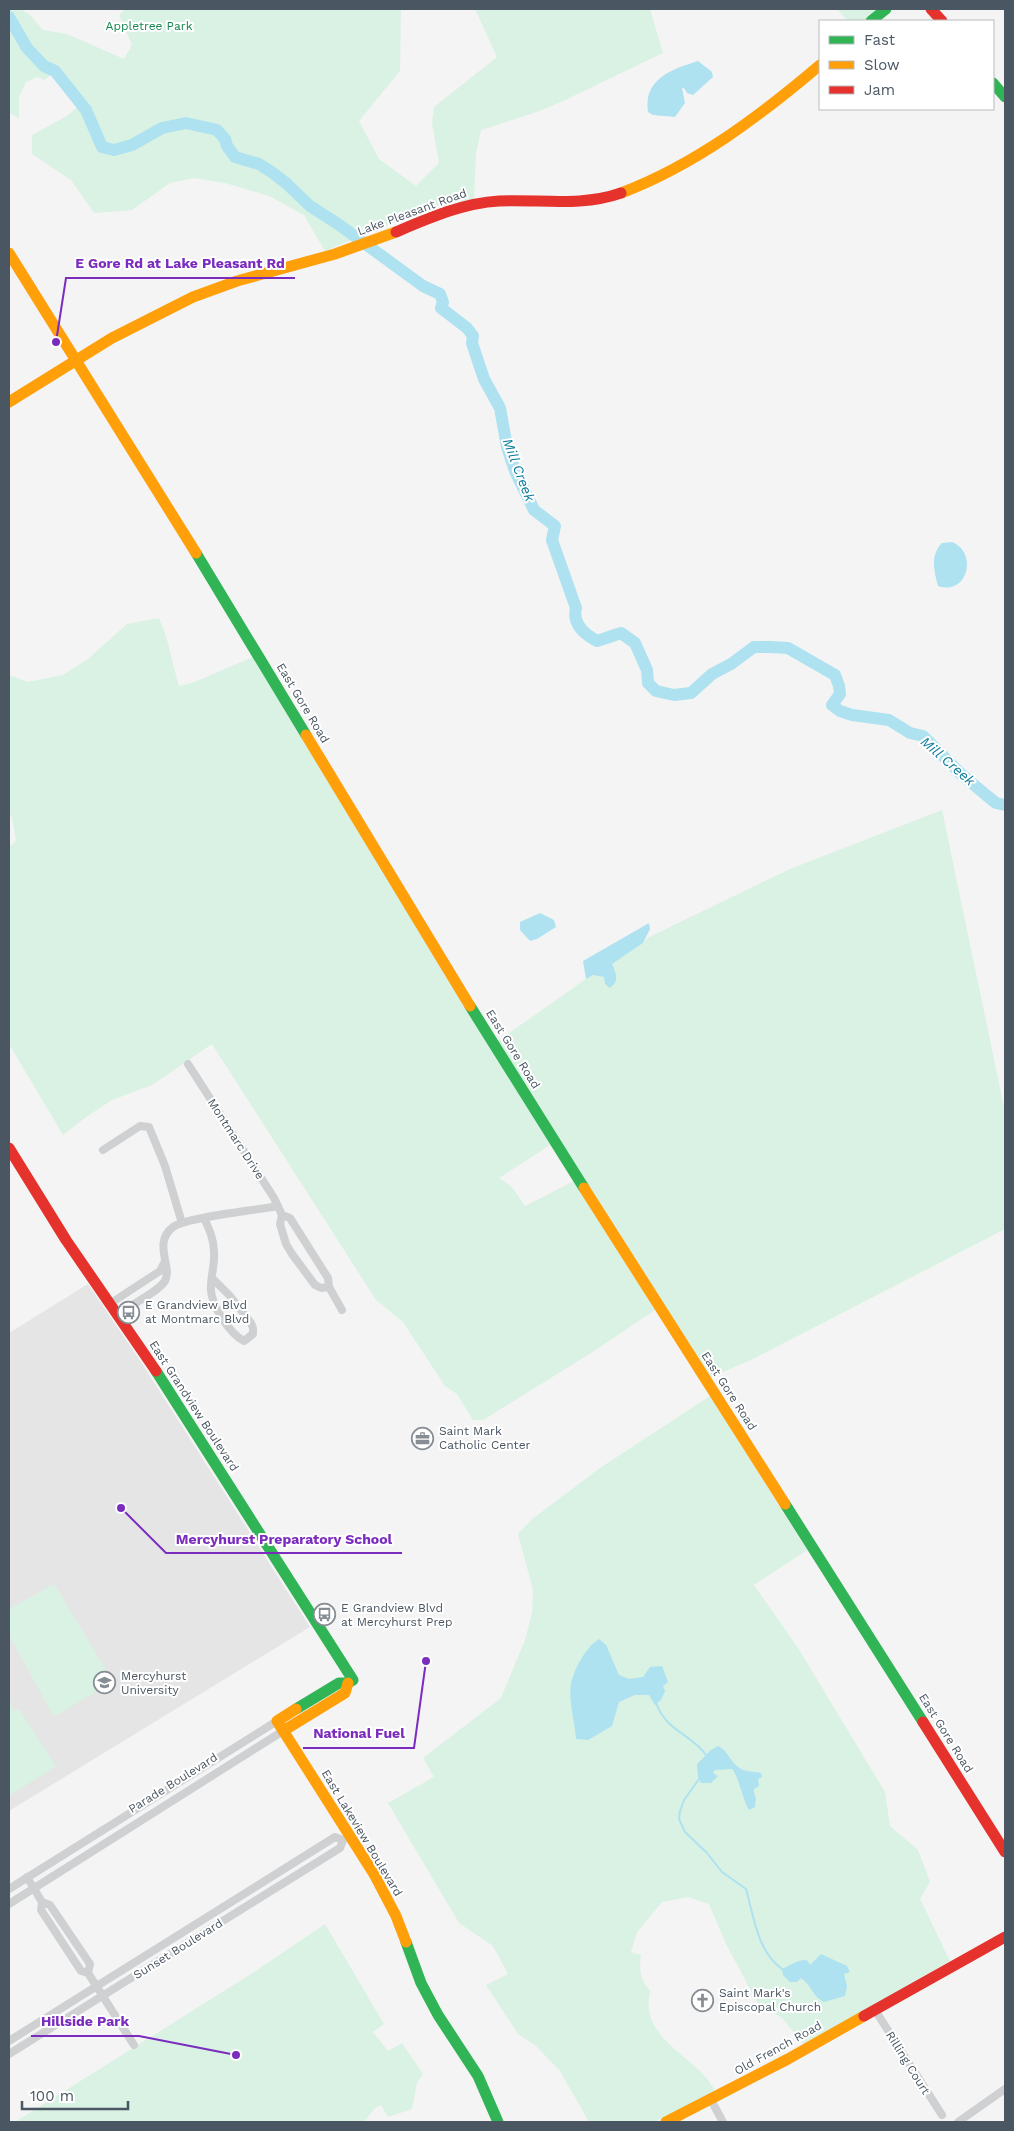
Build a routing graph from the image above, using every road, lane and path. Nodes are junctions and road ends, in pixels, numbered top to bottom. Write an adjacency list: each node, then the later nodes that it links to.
1 (886, 9): 3 (street)
2 (931, 9): 4 (street)
3 (872, 20)
4 (941, 20)
5 (819, 66): 9 (street, Lake Pleasant Road)
6 (994, 84): 7 (street)
7 (1005, 98)
8 (9, 253): 9 (street, East Gore Road)
9 (75, 359): 10 (street, Lake Pleasant Road); 27 (street, East Gore Road)
10 (9, 402)
11 (188, 1064): 14 (street, Montmarc Drive)
12 (9, 1148): 21 (street, East Grandview Boulevard)
13 (103, 1150): 17 (street)
14 (278, 1206): 15 (street, Montmarc Drive); 16 (street)
15 (282, 1215): 20 (street, Montmarc Drive); 20 (street, Montmarc Drive)
16 (204, 1218): 17 (street); 19 (street)
17 (182, 1223): 18 (street)
18 (164, 1262): 21 (street); 23 (street)
19 (213, 1278): 19 (street)
20 (328, 1287): 22 (street, Montmarc Drive)
21 (110, 1303): 23 (street, East Grandview Boulevard)
22 (342, 1310)
23 (118, 1314): 24 (street, East Grandview Boulevard)
24 (350, 1682): 25 (street, Parade Boulevard)
25 (280, 1726): 26 (street, East Lakeview Boulevard); 28 (street, Parade Boulevard); 29 (street, Parade Boulevard)
26 (347, 1838): 33 (street, Sunset Boulevard); 34 (street, Sunset Boulevard); 42 (street, East Lakeview Boulevard)
27 (1005, 1852)
28 (27, 1877): 29 (street); 30 (street, Parade Boulevard)
29 (34, 1888): 31 (street, Parade Boulevard); 33 (street)
30 (9, 1889)
31 (9, 1904)
32 (1005, 1937): 35 (street, Old French Road)
33 (96, 1986): 34 (street); 36 (street, Sunset Boulevard)
34 (102, 1997): 37 (street); 38 (street, Sunset Boulevard)
35 (876, 2010): 40 (street, Old French Road); 41 (street, Rilling Court)
36 (9, 2041)
37 (134, 2045)
38 (9, 2054)
39 (1005, 2089): 45 (street)
40 (711, 2100): 43 (street, Old French Road); 44 (street)
41 (942, 2115)
42 (498, 2122)
43 (666, 2122)
44 (722, 2122)
45 (958, 2122)

